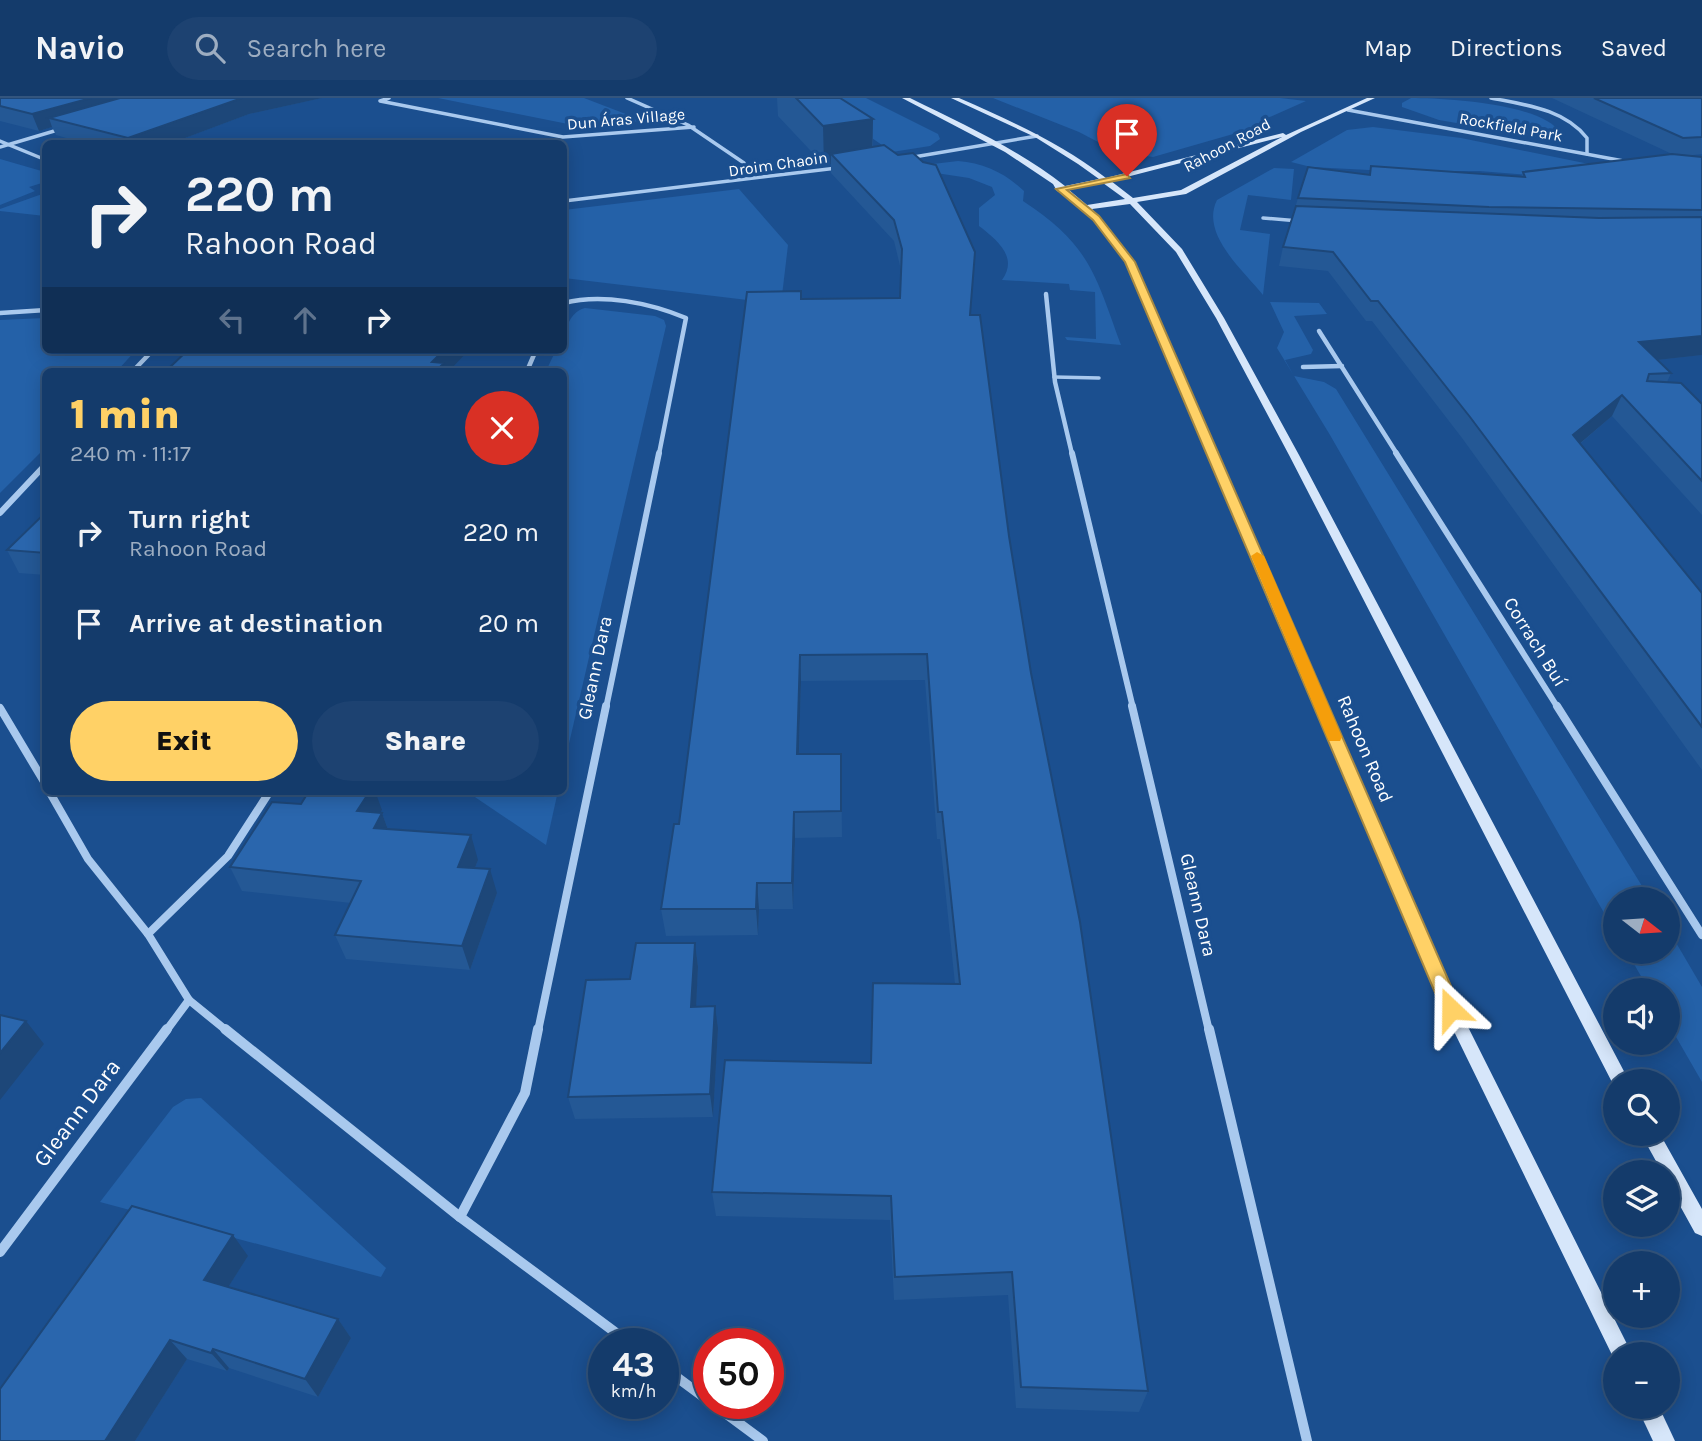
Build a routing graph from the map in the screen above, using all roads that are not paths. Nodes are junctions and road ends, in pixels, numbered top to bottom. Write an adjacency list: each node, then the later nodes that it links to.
1 (389, 98): 9 (street, Dun Áras Village)
2 (627, 98): 9 (street, Dun Áras Village)
3 (905, 98): 14 (main road)
4 (954, 98): 11 (main road)
5 (1372, 98): 7 (main road, Rahoon Road)
6 (1491, 98): 16 (street, Rockfield Park)
7 (1348, 110): 10 (main road, Rahoon Road); 16 (street, Rockfield Park)
8 (69, 127): 13 (street)
9 (694, 127): 19 (street)
10 (1298, 131): 22 (main road, Rahoon Road); 25 (main road, Rahoon Road)
11 (1037, 136): 14 (street); 22 (main road)
12 (0, 141): 13 (street)
13 (9, 144): 15 (street); 17 (street)
14 (994, 144): 18 (street); 23 (main road)
15 (0, 147)
16 (1587, 154): 20 (street, Rockfield Park)
17 (42, 158)
18 (904, 158)
19 (744, 163)
20 (1640, 164)
21 (848, 167): 24 (street, Droim Chaoin)
22 (1108, 181): 23 (main road, Rahoon Road); 25 (main road)
23 (1060, 189): 26 (main road)
24 (567, 201)
25 (1133, 202): 26 (main road, Rahoon Road); 49 (main road)
26 (1086, 208): 55 (main road, Rahoon Road)
27 (1263, 218): 28 (street)
28 (1305, 221)
29 (1046, 294): 38 (street, Gleann Dara)
30 (567, 303): 51 (street, Gleann Dara)
31 (42, 310): 32 (street)
32 (0, 313)
33 (1319, 331): 35 (street, Corrach Buí)
34 (149, 354): 36 (street)
35 (1342, 366): 37 (street); 47 (street, Corrach Buí)
36 (136, 368)
37 (1303, 368)
38 (1054, 377): 39 (lane); 59 (street, Gleann Dara)
39 (1099, 378)
40 (42, 468): 41 (street)
41 (0, 513)
42 (0, 708): 43 (street)
43 (42, 778)
44 (51, 795): 46 (street)
45 (267, 795): 46 (street)
46 (148, 934): 48 (street)
47 (1702, 935)
48 (188, 1000): 51 (street); 53 (street, Gleann Dara)
49 (1614, 1069)
50 (1657, 1146): 52 (main road)
51 (460, 1217): 54 (street)
52 (1702, 1227)
53 (0, 1252)
54 (609, 1328)
55 (1616, 1342)
56 (734, 1419): 58 (street)
57 (1654, 1419): 60 (main road)
58 (764, 1441)
59 (1307, 1441)
60 (1664, 1441)

